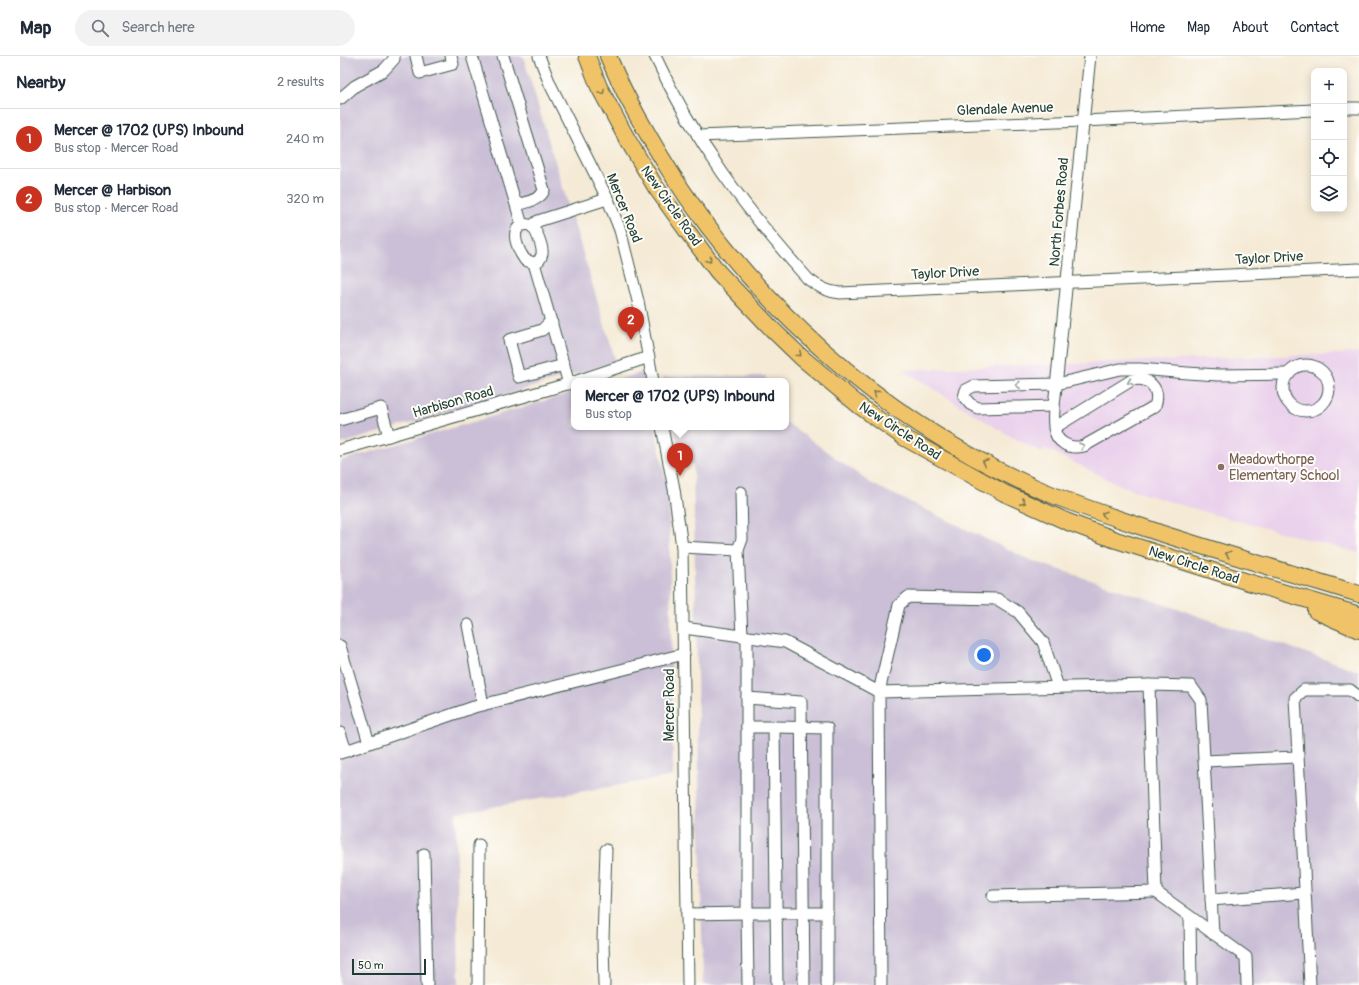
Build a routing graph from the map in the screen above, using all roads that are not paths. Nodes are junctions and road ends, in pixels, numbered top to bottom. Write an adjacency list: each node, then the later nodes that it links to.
1 (394, 56): 11 (street)
2 (416, 56): 3 (street)
3 (451, 56)
4 (472, 56): 18 (street)
5 (504, 56): 18 (street)
6 (539, 56): 17 (street, Mercer Road)
7 (587, 56): 42 (highway, New Circle Road, one-way to 42)
8 (608, 56): 41 (highway, New Circle Road, one-way to 8)
9 (655, 56): 16 (street, Taylor Drive)
10 (1090, 56): 15 (street, North Forbes Road)
11 (340, 99)
12 (1347, 108): 13 (street)
13 (1359, 108)
14 (1311, 110): 15 (street, Glendale Avenue)
15 (1083, 121): 16 (street, Glendale Avenue); 22 (street, North Forbes Road)
16 (698, 136): 22 (street, Taylor Drive)
17 (607, 199): 19 (street); 24 (street, Mercer Road)
18 (517, 205): 19 (street)
19 (527, 225): 20 (street); 20 (street)
20 (534, 263): 23 (street)
21 (1359, 269): 22 (street, Taylor Drive)
22 (1068, 282): 31 (street, North Forbes Road)
23 (552, 323): 25 (street); 25 (street)
24 (649, 357): 28 (street, Harbison Road); 29 (street, Mercer Road)
25 (564, 365): 27 (street)
26 (1289, 374): 26 (street); 31 (street)
27 (571, 378)
28 (585, 378)
29 (652, 378)
30 (571, 383): 36 (street, Harbison Road)
31 (1057, 384): 32 (street, North Forbes Road); 32 (street, one-way to 32)
32 (1054, 406): 34 (street, North Forbes Road)
33 (340, 420): 36 (street)
34 (1054, 428): 34 (street, one-way to 34)
35 (663, 430): 39 (street, Mercer Road)
36 (389, 436): 37 (street, Harbison Road)
37 (340, 450)
38 (741, 492): 40 (street)
39 (682, 547): 40 (street); 47 (street, Mercer Road)
40 (738, 550): 49 (street)
41 (1247, 560): 43 (highway); 44 (highway, New Circle Road)
42 (1248, 582): 45 (highway, New Circle Road); 48 (highway)
43 (1359, 584)
44 (1359, 594)
45 (1359, 615)
46 (468, 625): 57 (street)
47 (684, 628): 49 (street); 51 (street, Mercer Road)
48 (1359, 630)
49 (744, 637): 54 (street); 56 (street)
50 (340, 646): 62 (street)
51 (684, 654): 57 (street); 76 (street, Mercer Road)
52 (1149, 685): 53 (street); 65 (street); 69 (street)
53 (1058, 687): 54 (street); 54 (street)
54 (879, 692): 88 (street)
55 (1359, 697): 64 (street)
56 (747, 698): 58 (street); 60 (street)
57 (483, 705): 62 (street)
58 (747, 726): 59 (street); 74 (street)
59 (774, 727): 60 (street); 73 (street)
60 (801, 728): 75 (street); 77 (street)
61 (340, 733): 63 (street)
62 (369, 744): 63 (street)
63 (343, 752)
64 (1297, 757): 65 (street); 70 (street)
65 (1204, 761): 72 (street)
66 (479, 845): 81 (street)
67 (606, 850): 82 (street)
68 (424, 854): 80 (street)
69 (1156, 892): 71 (street); 78 (street)
70 (1304, 893): 72 (street); 91 (street)
71 (993, 896)
72 (1212, 900): 79 (street)
73 (776, 912): 74 (street); 77 (street); 85 (street)
74 (747, 913): 76 (street); 84 (street)
75 (827, 913): 77 (street); 87 (street)
76 (687, 914): 83 (street, Mercer Road)
77 (804, 914): 86 (street)
78 (1190, 917): 79 (street); 89 (street)
79 (1213, 934): 90 (street)
80 (427, 985)
81 (478, 985)
82 (604, 985)
83 (688, 985)
84 (748, 985)
85 (777, 985)
86 (804, 985)
87 (827, 985)
88 (881, 985)
89 (1191, 985)
90 (1247, 985)
91 (1310, 985)

